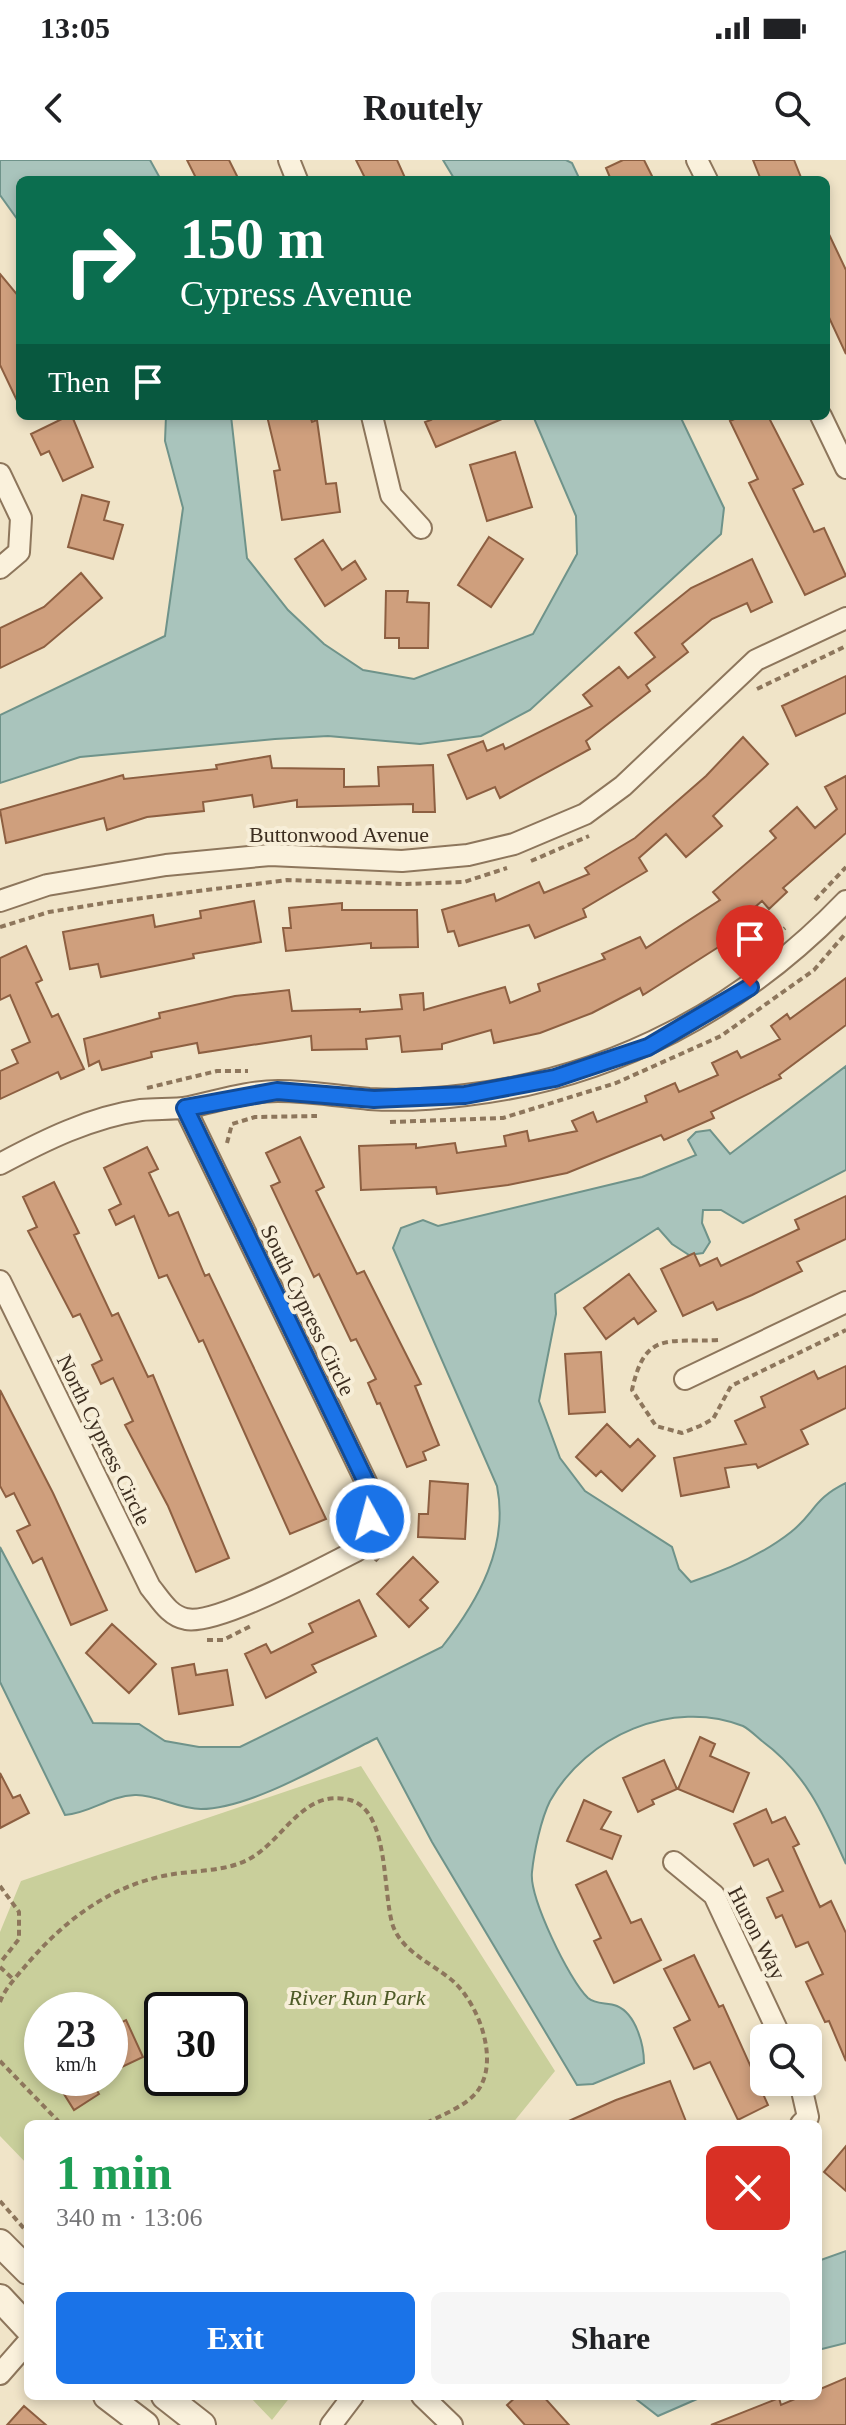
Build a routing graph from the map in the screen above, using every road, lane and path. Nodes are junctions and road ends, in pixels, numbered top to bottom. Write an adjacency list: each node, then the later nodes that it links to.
1 (373, 420): 5 (street)
2 (823, 420): 3 (street)
3 (846, 468)
4 (0, 474): 6 (street)
5 (421, 528)
6 (0, 568)
7 (846, 618): 12 (street, Buttonwood Avenue)
8 (846, 646): 9 (path)
9 (744, 696)
10 (596, 831): 16 (path)
11 (846, 867): 14 (path)
12 (0, 901)
13 (846, 901): 21 (street)
14 (810, 905)
15 (788, 926): 18 (path)
16 (0, 927)
17 (846, 933): 23 (path)
18 (736, 968)
19 (256, 1072): 20 (path)
20 (133, 1091)
21 (185, 1108): 25 (street); 31 (street, South Cypress Circle)
22 (323, 1115): 24 (path)
23 (384, 1121)
24 (230, 1151)
25 (0, 1164)
26 (0, 1281): 31 (street, North Cypress Circle)
27 (846, 1302): 28 (street)
28 (685, 1379)
29 (389, 1496): 30 (path)
30 (367, 1569)
31 (173, 1614)
32 (259, 1622): 33 (path)
33 (197, 1639)
34 (674, 1862): 39 (street, Huron Way)
35 (0, 1886): 36 (path)
36 (0, 1965): 37 (path)
37 (14, 1980): 38 (path); 43 (path)
38 (0, 2002)
39 (774, 2024)
40 (0, 2061): 42 (path)
41 (803, 2096): 44 (street)
42 (57, 2120)
43 (431, 2120)
44 (805, 2120)
45 (0, 2201): 46 (path)
46 (24, 2228)
47 (0, 2243): 48 (street)
48 (24, 2267)
49 (0, 2298): 50 (street)
50 (24, 2324)
51 (24, 2347): 52 (street)
52 (0, 2374)
53 (112, 2400): 57 (street)
54 (170, 2400): 58 (street)
55 (350, 2400): 59 (street)
56 (426, 2400): 60 (street)
57 (145, 2425)
58 (202, 2425)
59 (331, 2425)
60 (452, 2425)

